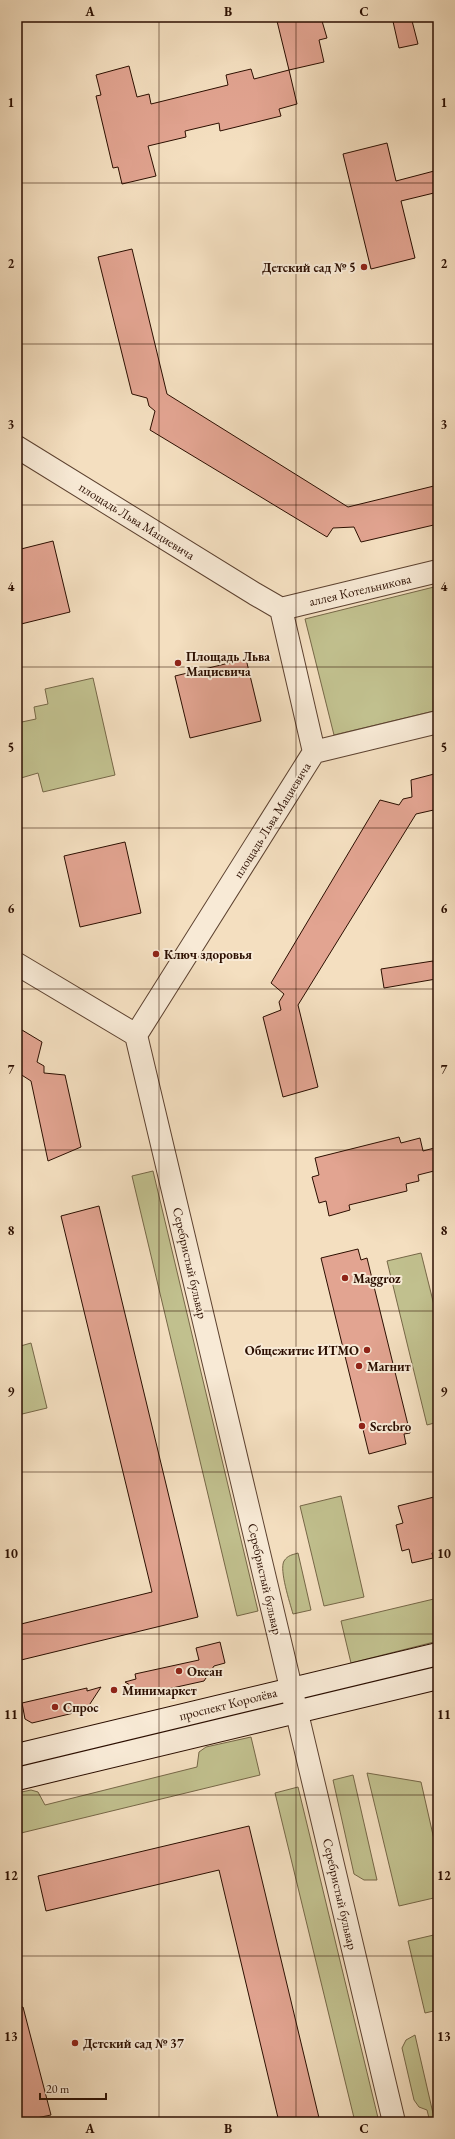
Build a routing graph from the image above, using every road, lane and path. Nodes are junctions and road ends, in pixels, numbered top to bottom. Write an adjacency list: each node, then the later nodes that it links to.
1 (17, 447): 3 (street, площадь Льва Мациевича)
2 (438, 572): 3 (street, аллея Котельникова)
3 (281, 609): 5 (street, площадь Льва Мациевича)
4 (438, 722): 5 (street)
5 (314, 752): 7 (street, площадь Льва Мациевича)
6 (17, 964): 7 (street)
7 (136, 1036): 10 (street, Серебристый бульвар)
8 (438, 1654): 10 (street, проспект Королёва)
9 (438, 1678): 11 (street, проспект Королёва)
10 (292, 1689): 11 (street, Серебристый бульвар); 12 (street, проспект Королёва)
11 (297, 1712): 13 (street, проспект Королёва); 14 (street, Серебристый бульвар)
12 (17, 1755)
13 (17, 1779)
14 (394, 2122)

